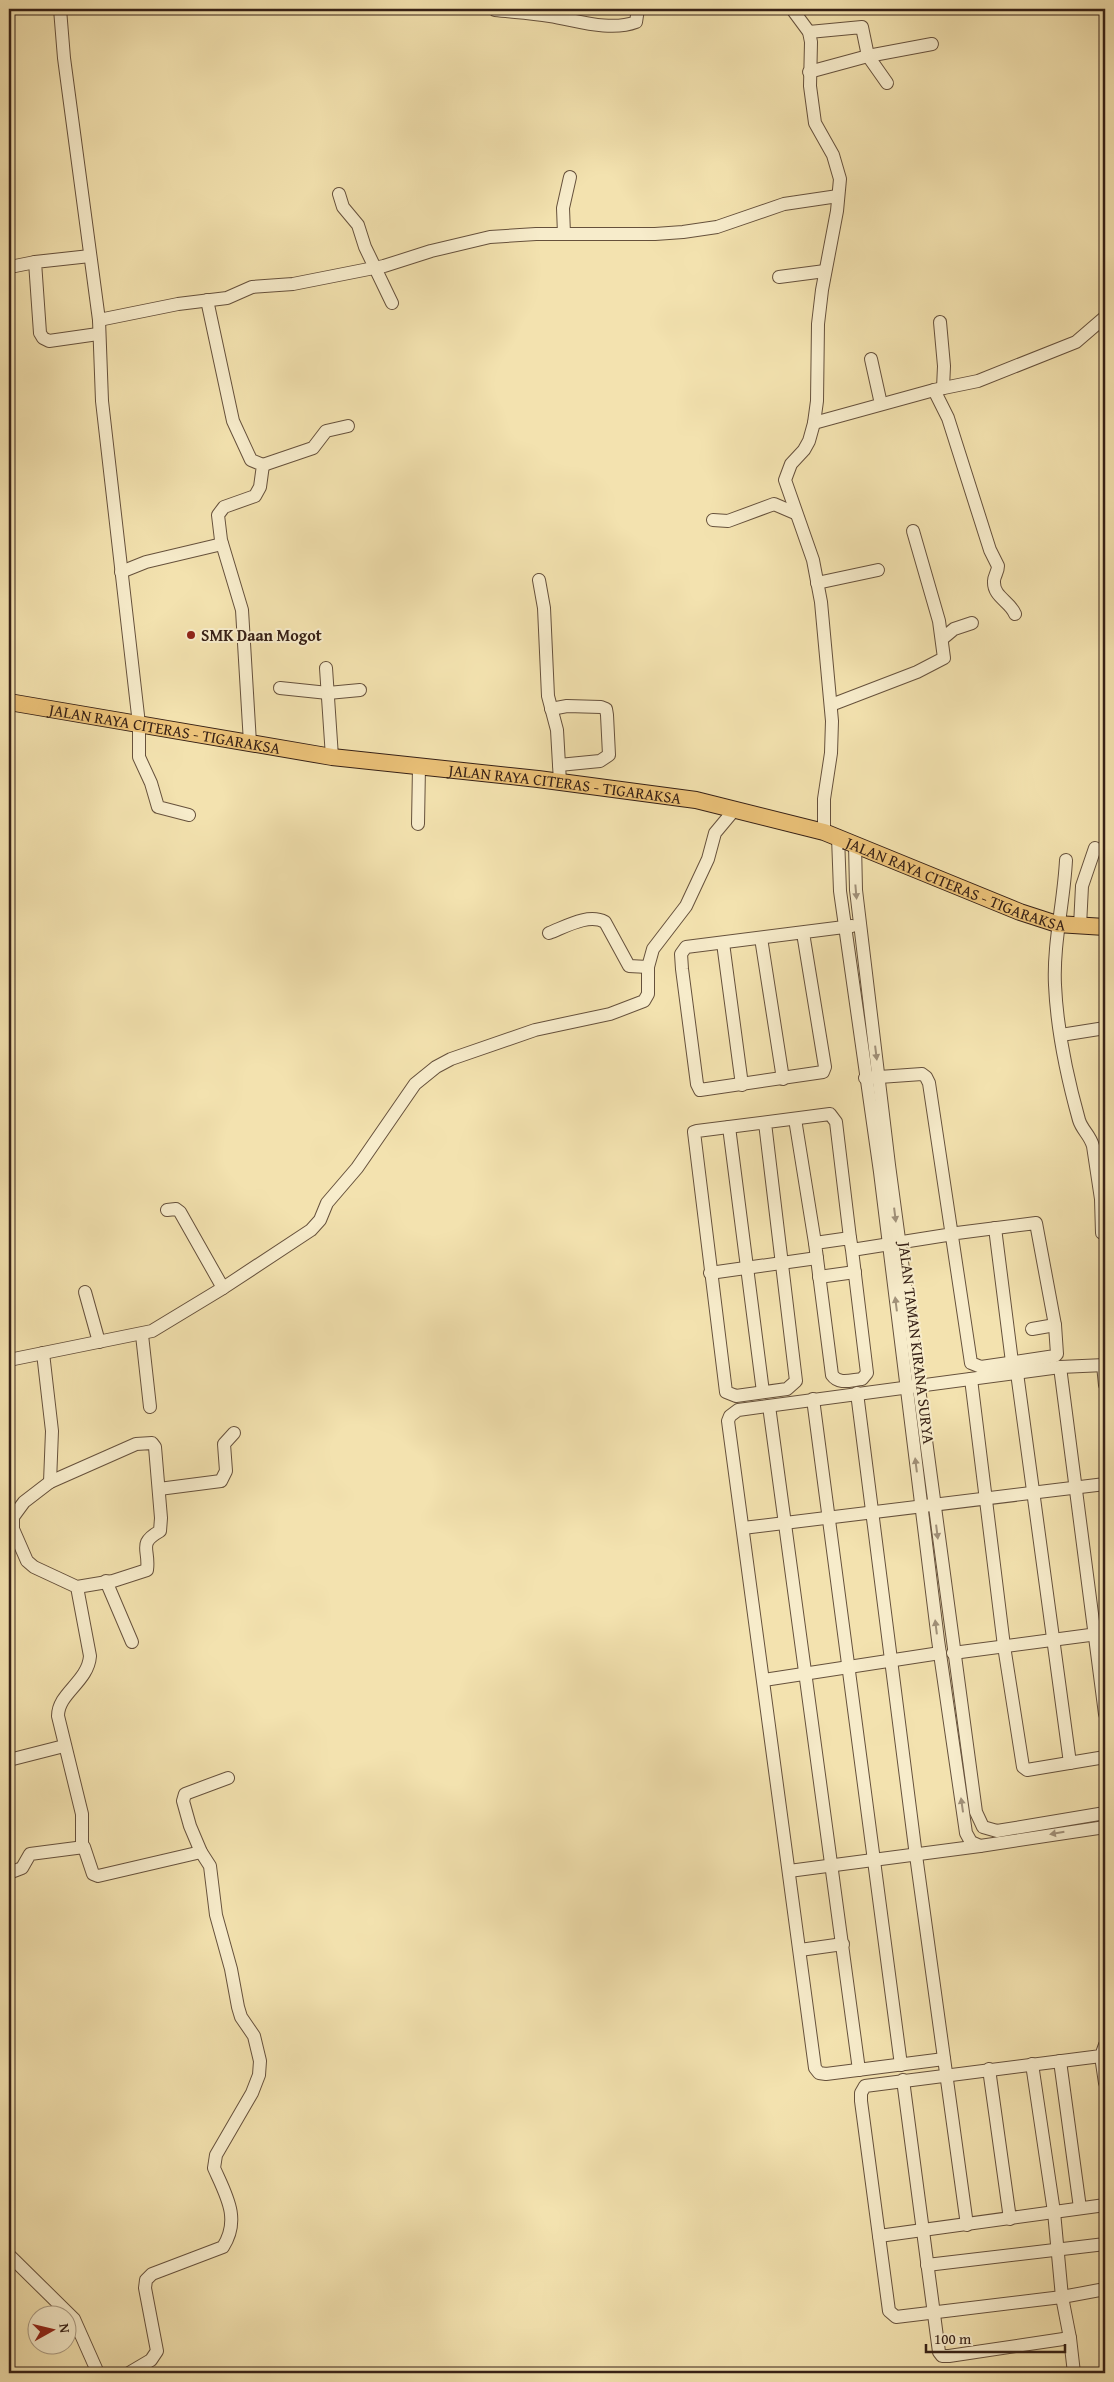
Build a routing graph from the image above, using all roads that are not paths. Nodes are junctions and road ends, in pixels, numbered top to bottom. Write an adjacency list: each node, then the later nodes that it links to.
1 (60, 9): 14 (street)
2 (638, 9): 4 (street)
3 (792, 9): 5 (street)
4 (495, 10)
5 (809, 32): 7 (street); 8 (street, JALAN TAMAN KIRANA SURYA)
6 (932, 44): 7 (street)
7 (868, 56): 8 (street); 9 (street)
8 (809, 72): 12 (street, JALAN TAMAN KIRANA SURYA)
9 (887, 82)
10 (570, 177): 13 (street)
11 (339, 194): 17 (street)
12 (838, 196): 13 (street); 18 (street, JALAN TAMAN KIRANA SURYA)
13 (564, 234): 17 (street)
14 (90, 256): 15 (street); 23 (street)
15 (35, 262): 16 (street); 25 (street)
16 (15, 266)
17 (375, 267): 20 (street); 21 (street)
18 (825, 271): 19 (street); 29 (street, JALAN TAMAN KIRANA SURYA)
19 (779, 277)
20 (208, 300): 23 (street); 31 (street)
21 (392, 303)
22 (1105, 317): 27 (street)
23 (98, 320): 25 (street)
24 (940, 322): 27 (street)
25 (98, 334): 37 (street)
26 (871, 358): 28 (street)
27 (938, 389): 28 (street); 40 (street)
28 (881, 404): 29 (street)
29 (814, 423): 32 (street, JALAN TAMAN KIRANA SURYA)
30 (348, 426): 31 (street)
31 (263, 464): 35 (street)
32 (795, 513): 33 (street); 39 (street, JALAN TAMAN KIRANA SURYA)
33 (713, 520)
34 (913, 531): 42 (street)
35 (222, 544): 37 (street); 51 (street)
36 (878, 570): 39 (street)
37 (121, 572): 50 (street)
38 (540, 580): 49 (street)
39 (817, 583): 48 (street, JALAN TAMAN KIRANA SURYA)
40 (1015, 614)
41 (972, 623): 42 (street)
42 (942, 639): 48 (street)
43 (326, 668): 46 (street)
44 (280, 688): 46 (street)
45 (360, 690): 46 (street)
46 (328, 693): 52 (street)
47 (9, 702): 50 (main road, JALAN RAYA CITERAS - TIGARAKSA)
48 (831, 705): 59 (street, JALAN TAMAN KIRANA SURYA)
49 (551, 709): 53 (street); 53 (street)
50 (139, 724): 51 (main road, JALAN RAYA CITERAS - TIGARAKSA); 57 (street)
51 (250, 743): 52 (main road, JALAN RAYA CITERAS - TIGARAKSA)
52 (332, 757): 54 (main road, JALAN RAYA CITERAS - TIGARAKSA)
53 (559, 765): 55 (street)
54 (418, 766): 55 (main road, JALAN RAYA CITERAS - TIGARAKSA); 58 (street)
55 (560, 782): 56 (main road, JALAN RAYA CITERAS - TIGARAKSA)
56 (735, 809): 59 (main road, JALAN RAYA CITERAS - TIGARAKSA); 72 (street)
57 (189, 815)
58 (418, 824)
59 (831, 835): 60 (main road, JALAN RAYA CITERAS - TIGARAKSA); 66 (street, JALAN TAMAN KIRANA SURYA)
60 (855, 844): 63 (main road, JALAN RAYA CITERAS - TIGARAKSA); 64 (street, JALAN TAMAN KIRANA SURYA, one-way to 64)
61 (1095, 848): 65 (street)
62 (1066, 860): 63 (street)
63 (1057, 924): 65 (main road, JALAN RAYA CITERAS - TIGARAKSA); 74 (street)
64 (860, 925): 66 (street); 75 (street, JALAN TAMAN KIRANA SURYA, one-way to 75)
65 (1080, 926): 67 (main road, JALAN RAYA CITERAS - TIGARAKSA)
66 (846, 927): 69 (street); 76 (street, JALAN TAMAN KIRANA SURYA)
67 (1105, 927)
68 (549, 933): 72 (street)
69 (803, 933): 70 (street); 77 (street)
70 (761, 938): 71 (street); 77 (street)
71 (723, 943): 78 (street); 78 (street)
72 (648, 967): 95 (street)
73 (1105, 1028): 74 (street)
74 (1061, 1035): 84 (street)
75 (879, 1077): 76 (street); 85 (street); 86 (street, JALAN TAMAN KIRANA SURYA, one-way to 86)
76 (865, 1078): 86 (street, JALAN TAMAN KIRANA SURYA)
77 (783, 1079): 78 (street)
78 (742, 1085)
79 (795, 1119): 80 (street); 87 (street); 88 (street)
80 (765, 1123): 81 (street); 90 (street)
81 (728, 1127): 91 (street); 93 (street)
82 (167, 1210): 95 (street)
83 (995, 1228): 85 (street); 97 (street); 105 (street)
84 (1102, 1233)
85 (953, 1234): 86 (street); 105 (street)
86 (893, 1242): 88 (street); 108 (street, JALAN TAMAN KIRANA SURYA)
87 (815, 1243): 88 (street); 89 (street)
88 (851, 1244): 92 (street)
89 (817, 1258): 90 (street); 94 (street)
90 (783, 1262): 91 (street); 109 (street)
91 (746, 1269): 93 (street); 109 (street)
92 (855, 1272): 94 (street); 94 (street)
93 (710, 1273): 109 (street)
94 (819, 1277)
95 (223, 1288): 99 (street)
96 (85, 1292): 100 (street)
97 (1055, 1325): 98 (street); 105 (street)
98 (1032, 1329)
99 (142, 1334): 100 (street); 113 (street)
100 (99, 1342): 101 (street)
101 (43, 1353): 102 (street); 115 (street)
102 (9, 1360)
103 (1104, 1365): 104 (street); 107 (street)
104 (1060, 1367): 105 (street); 117 (street)
105 (1014, 1368): 106 (street); 119 (street)
106 (971, 1379): 108 (street); 120 (street)
107 (1105, 1385)
108 (912, 1387): 110 (street); 121 (street, JALAN TAMAN KIRANA SURYA)
109 (763, 1392)
110 (857, 1393): 111 (street); 122 (street)
111 (813, 1399): 112 (street); 123 (street)
112 (769, 1406): 124 (street); 125 (street)
113 (150, 1407)
114 (234, 1433): 118 (street)
115 (50, 1482): 118 (street); 127 (street)
116 (1105, 1484): 117 (street)
117 (1075, 1488): 119 (street); 128 (street)
118 (159, 1489): 126 (street)
119 (1034, 1491): 120 (street); 129 (street)
120 (987, 1498): 121 (street); 131 (street)
121 (927, 1505): 122 (street); 132 (street, JALAN TAMAN KIRANA SURYA)
122 (872, 1512): 123 (street); 133 (street)
123 (830, 1517): 124 (street); 134 (street)
124 (786, 1523): 125 (street); 135 (street)
125 (743, 1528): 136 (street)
126 (106, 1581): 127 (street); 130 (street)
127 (77, 1587): 138 (street)
128 (1099, 1634): 129 (street); 137 (street)
129 (1053, 1640): 131 (street); 141 (street)
130 (132, 1642)
131 (1004, 1646): 132 (street); 141 (street)
132 (946, 1653): 133 (street); 143 (street, JALAN TAMAN KIRANA SURYA); 145 (street, JALAN TAMAN KIRANA SURYA, one-way to 132)
133 (892, 1660): 134 (street); 148 (street)
134 (850, 1667): 135 (street); 149 (street)
135 (807, 1673): 136 (street); 150 (street)
136 (764, 1680): 151 (street)
137 (1105, 1714)
138 (64, 1746): 140 (street); 146 (street)
139 (1105, 1757): 141 (street)
140 (9, 1760)
141 (1070, 1762)
142 (228, 1778): 147 (street)
143 (1105, 1813)
144 (1105, 1827): 145 (street, one-way to 145)
145 (980, 1846): 148 (street)
146 (82, 1847): 147 (street); 152 (street)
147 (201, 1852): 181 (street)
148 (916, 1853): 149 (street); 156 (street)
149 (875, 1859): 150 (street); 159 (street)
150 (832, 1865): 151 (street); 153 (street)
151 (789, 1871): 154 (street)
152 (9, 1873)
153 (843, 1944): 154 (street); 161 (street)
154 (800, 1950): 161 (street)
155 (1103, 2050): 157 (street); 164 (street)
156 (944, 2059): 159 (street); 162 (street)
157 (1060, 2061): 158 (street); 166 (street)
158 (1032, 2064): 160 (street); 167 (street)
159 (902, 2065): 161 (street)
160 (989, 2069): 162 (street); 168 (street)
161 (859, 2070)
162 (947, 2075): 163 (street); 169 (street)
163 (903, 2080): 170 (street); 171 (street)
164 (1105, 2083)
165 (1105, 2205): 166 (street)
166 (1080, 2208): 167 (street)
167 (1054, 2212): 168 (street); 173 (street)
168 (1010, 2219): 169 (street)
169 (967, 2225): 170 (street)
170 (924, 2230): 171 (street); 175 (street)
171 (879, 2236): 178 (street)
172 (1105, 2244): 173 (street)
173 (1057, 2250): 175 (street); 177 (street)
174 (9, 2255): 180 (street)
175 (927, 2264): 178 (street)
176 (1105, 2292): 177 (street)
177 (1062, 2297): 178 (street); 179 (street)
178 (933, 2312): 179 (street)
179 (1070, 2338): 182 (street)
180 (98, 2373)
181 (129, 2373)
182 (1074, 2373)

